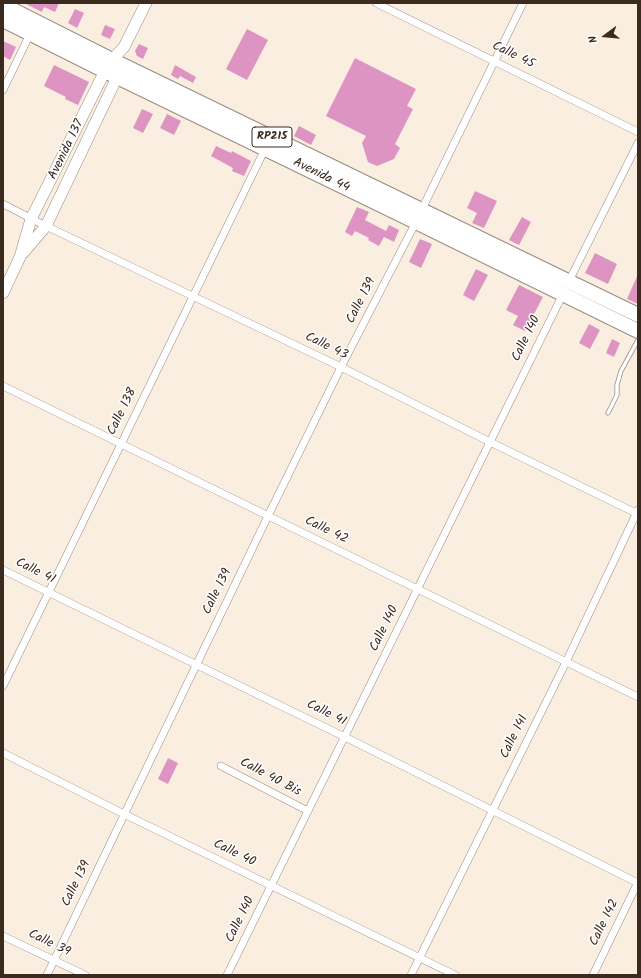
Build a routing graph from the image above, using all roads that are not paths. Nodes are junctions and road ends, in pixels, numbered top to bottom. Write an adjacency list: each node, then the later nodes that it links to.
1 (146, 3): 8 (street, Avenida 137)
2 (376, 3): 7 (street, Calle 45)
3 (523, 3): 7 (street, Calle 139)
4 (3, 5): 8 (highway, Avenida 44 / RP215)
5 (3, 20): 6 (highway, Avenida 44 / RP215)
6 (30, 34): 8 (highway, Avenida 44 / RP215); 9 (street)
7 (495, 61): 10 (street, Calle 45); 14 (street, Calle 139)
8 (114, 68): 12 (highway, Avenida 44 / RP215); 14 (highway, Avenida 44 / RP215); 15 (street, Avenida 137); 16 (street, Avenida 137)
9 (3, 90)
10 (638, 132)
11 (638, 143): 18 (street)
12 (265, 149): 14 (highway, Avenida 44 / RP215); 21 (street, Calle 138)
13 (3, 204): 15 (street, Calle 43)
14 (419, 216): 18 (highway, Avenida 44 / RP215); 20 (highway, Avenida 44 / RP215); 25 (street, Calle 139)
15 (31, 219): 16 (street, Calle 43); 17 (street, Avenida 137)
16 (46, 226): 17 (street, Avenida 137); 21 (street, Calle 43)
17 (20, 257): 19 (street, Avenida 137)
18 (569, 281): 22 (highway, Avenida 44 / RP215)
19 (3, 293)
20 (563, 294): 23 (highway, Avenida 44 / RP215); 28 (street, Calle 140)
21 (193, 296): 25 (street, Calle 43); 29 (street, Calle 138)
22 (638, 314)
23 (638, 331)
24 (638, 340): 27 (lane)
25 (341, 367): 28 (street, Calle 43); 31 (street, Calle 139)
26 (3, 386): 29 (street, Calle 42)
27 (608, 413)
28 (490, 442): 30 (street, Calle 43); 33 (street, Calle 140)
29 (121, 444): 31 (street, Calle 42); 34 (street, Calle 138)
30 (637, 512): 35 (street, Calle 141)
31 (268, 516): 33 (street, Calle 42); 36 (street, Calle 139)
32 (3, 570): 34 (street, Calle 41)
33 (418, 588): 35 (street, Calle 42); 39 (street, Calle 140)
34 (49, 592): 36 (street, Calle 41); 37 (street, Calle 138)
35 (566, 662): 38 (street, Calle 42); 42 (street, Calle 141)
36 (197, 665): 39 (street, Calle 41); 44 (street, Calle 139)
37 (3, 686)
38 (638, 697)
39 (345, 737): 42 (street, Calle 41); 43 (street, Calle 140)
40 (3, 753): 44 (street, Calle 40)
41 (221, 766): 43 (street, Calle 40 Bis)
42 (492, 810): 45 (street, Calle 41); 48 (street, Calle 141)
43 (308, 811): 46 (street, Calle 140)
44 (124, 814): 46 (street, Calle 40); 49 (street, Calle 139)
45 (638, 883): 55 (street, Calle 142)
46 (271, 885): 48 (street, Calle 40); 52 (street, Calle 140)
47 (3, 936): 49 (street, Calle 39)
48 (419, 958): 53 (street, Calle 141); 54 (street, Calle 40)
49 (54, 960): 50 (street, Calle 139); 51 (street, Calle 39)
50 (46, 975)
51 (85, 975)
52 (227, 975)
53 (411, 975)
54 (455, 975)
55 (593, 975)

